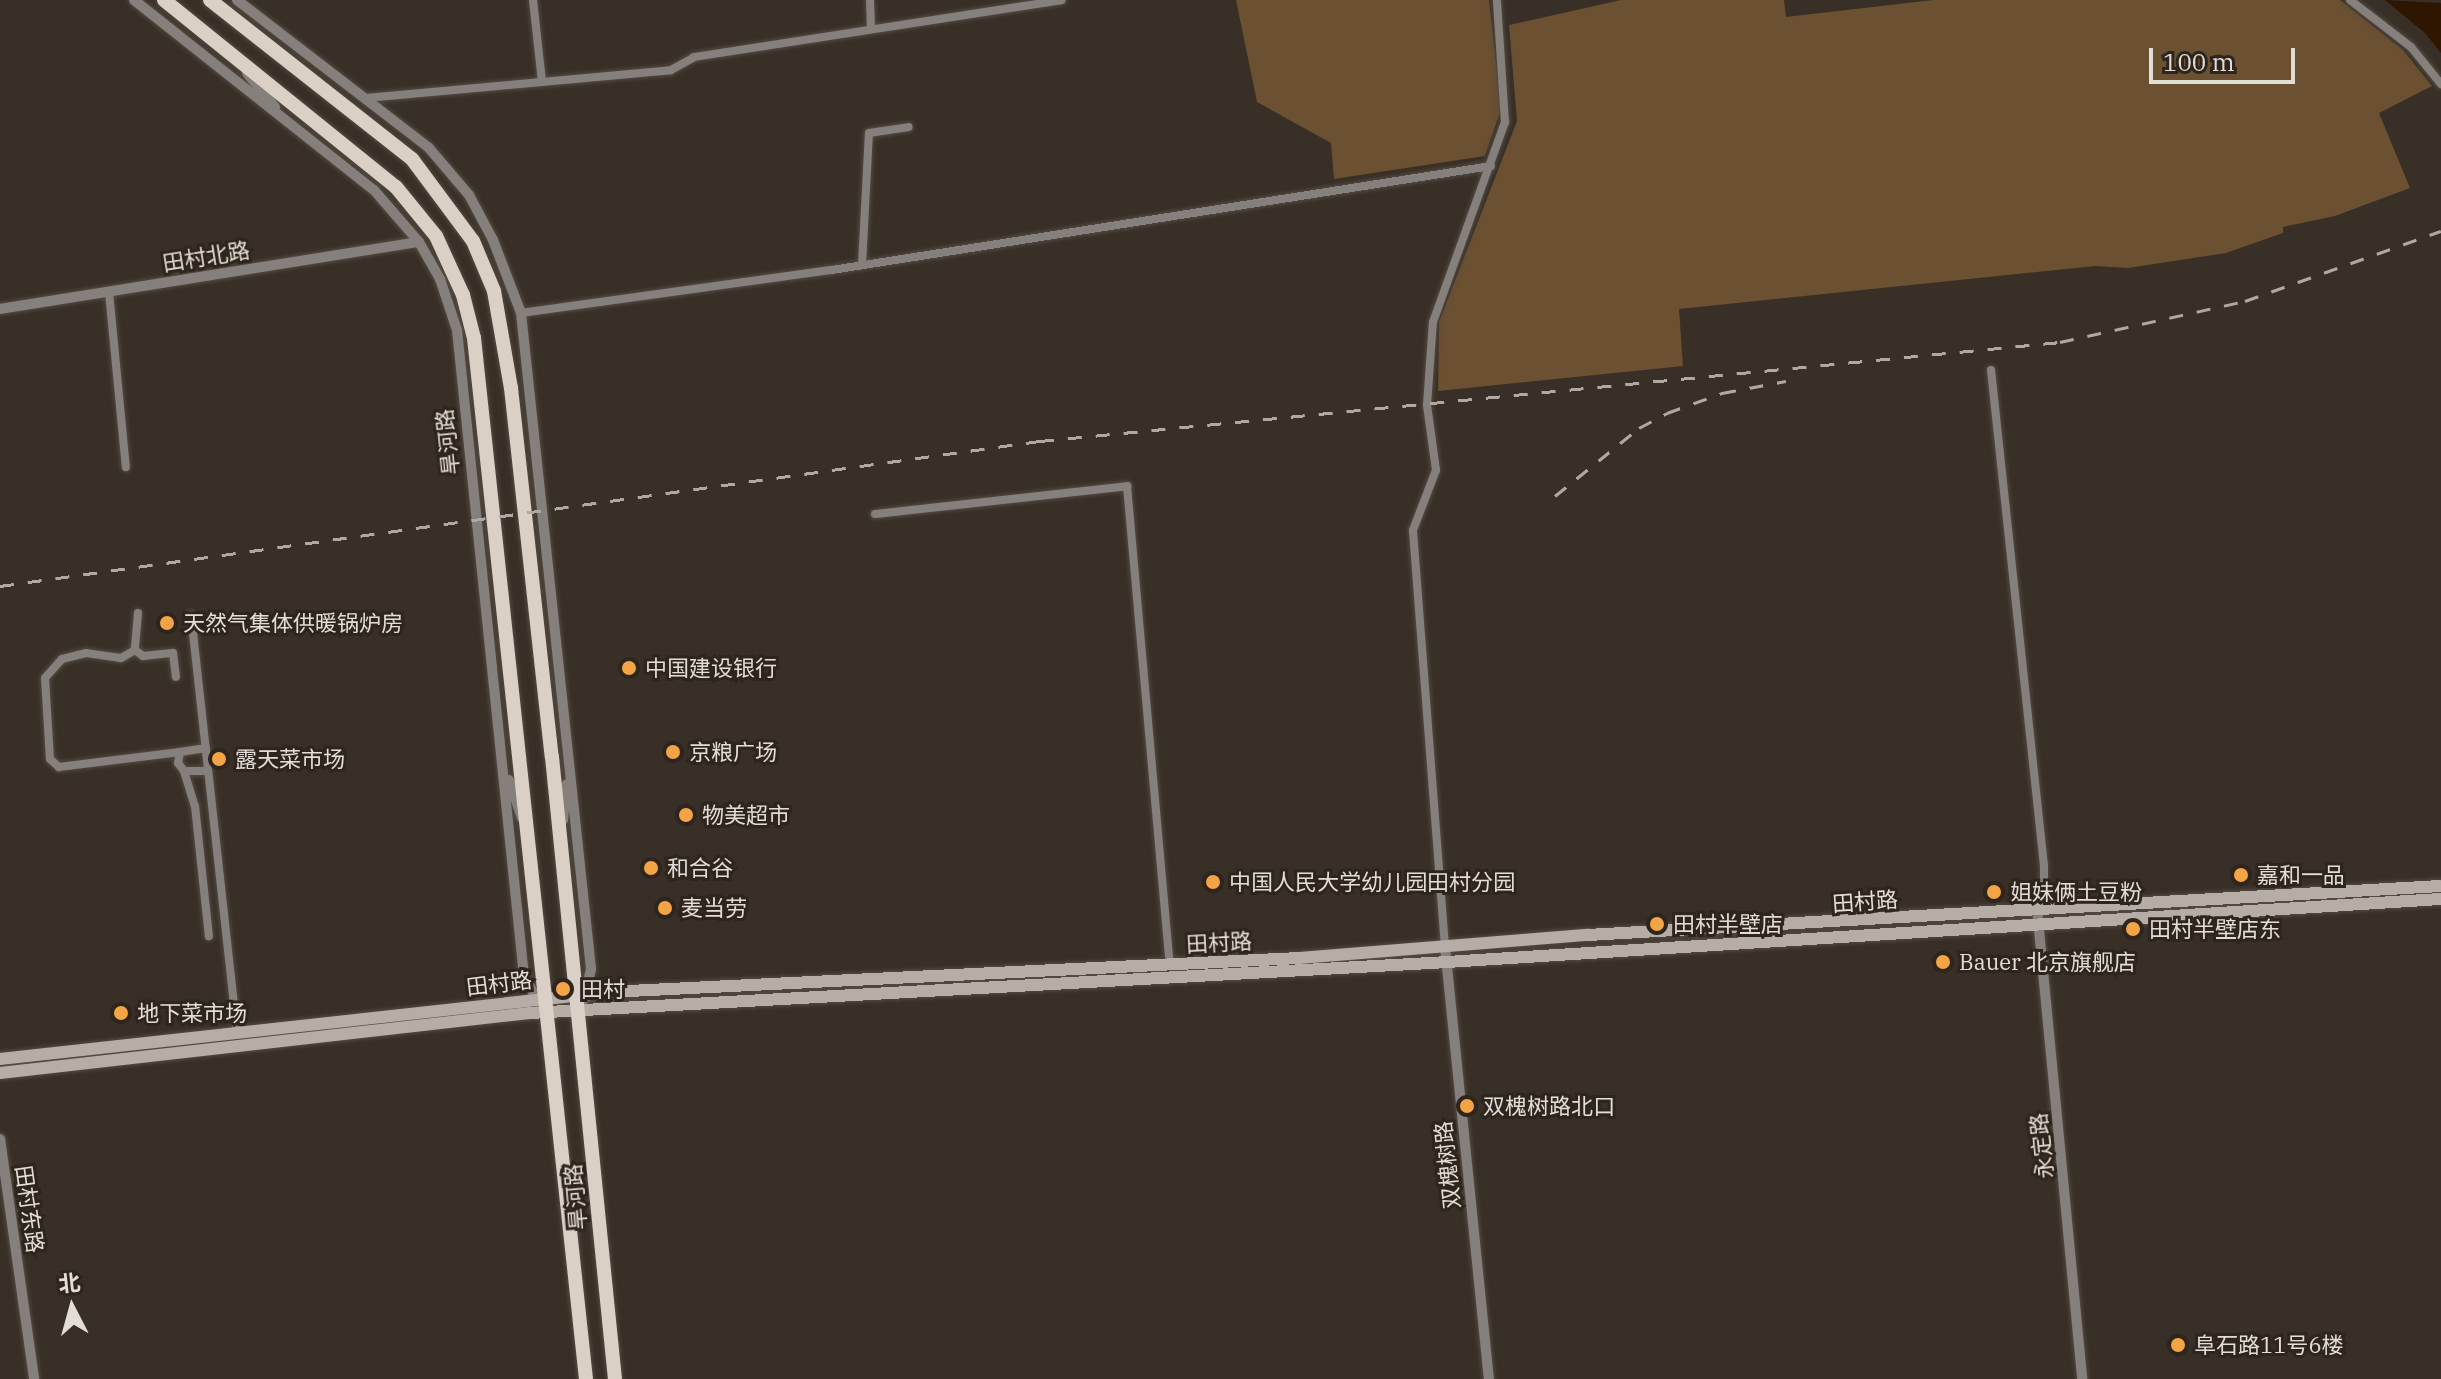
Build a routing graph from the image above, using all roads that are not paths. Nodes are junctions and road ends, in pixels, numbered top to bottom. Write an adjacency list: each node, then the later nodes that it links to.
1 (134, 0): 15 (street, 旱河路)
2 (164, 0): 11 (main road, 旱河路)
3 (210, 0): 37 (main road, 旱河路)
4 (237, 0): 14 (street, 旱河路)
5 (533, 0): 12 (street)
6 (1062, 0): 10 (street)
7 (1497, 0): 17 (street)
8 (2350, 0): 13 (street)
9 (868, 1): 10 (street)
10 (871, 29): 12 (street)
11 (233, 55): 15 (street); 36 (main road, 旱河路)
12 (542, 82): 14 (street)
13 (2441, 84)
14 (366, 98): 22 (street, 旱河路)
15 (286, 121): 18 (street, 旱河路)
16 (909, 127): 19 (street)
17 (1491, 166): 19 (street); 43 (street)
18 (419, 242): 20 (street, 田村北路); 32 (street, 旱河路)
19 (862, 265): 22 (street)
20 (109, 292): 21 (street, 田村北路); 24 (street)
21 (0, 309)
22 (521, 313): 33 (street, 旱河路)
23 (1991, 370): 40 (street)
24 (126, 467)
25 (875, 514): 45 (street)
26 (138, 613): 28 (street)
27 (191, 615): 30 (street)
28 (135, 650): 29 (street); 31 (street)
29 (176, 677)
30 (206, 748): 31 (street); 35 (street)
31 (180, 752): 34 (street)
32 (503, 763): 36 (street); 47 (street, 旱河路)
33 (570, 766): 37 (street); 46 (street, 旱河路)
34 (184, 771): 35 (street); 42 (street)
35 (208, 771): 49 (street)
36 (529, 837): 47 (main road, 旱河路)
37 (559, 845): 46 (main road, 旱河路)
38 (2441, 886): 40 (main road, 田村路)
39 (2441, 899): 41 (main road, 田村路)
40 (2037, 909): 41 (street, 永定路); 43 (main road, 田村路)
41 (2035, 925): 44 (main road, 田村路); 57 (street, 永定路)
42 (209, 936)
43 (1445, 947): 44 (street, 双槐树路); 45 (main road, 田村路)
44 (1447, 962): 48 (main road, 田村路); 56 (street, 双槐树路)
45 (1170, 965): 46 (main road, 田村路)
46 (580, 994): 47 (main road, 田村路); 48 (main road, 旱河路)
47 (543, 1003): 48 (main road, 田村路); 49 (main road, 田村路); 51 (main road, 田村路); 54 (main road, 旱河路)
48 (580, 1012): 55 (main road, 旱河路)
49 (237, 1033): 50 (main road, 田村路)
50 (0, 1059)
51 (0, 1073)
52 (0, 1139): 53 (street, 田村东路)
53 (34, 1379)
54 (586, 1379)
55 (615, 1379)
56 (1489, 1379)
57 (2082, 1379)

